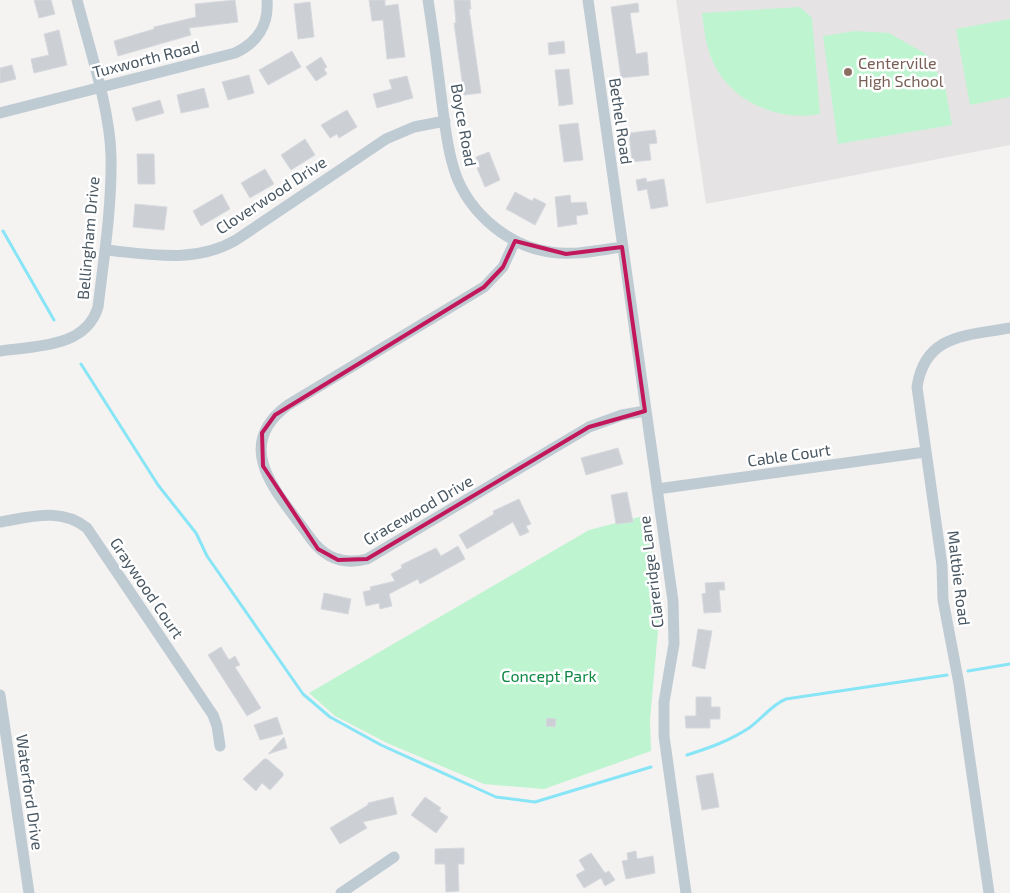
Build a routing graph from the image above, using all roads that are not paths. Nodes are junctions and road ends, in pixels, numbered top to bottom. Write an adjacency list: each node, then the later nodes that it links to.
1 (77, 0): 5 (street, Bellingham Drive)
2 (267, 0): 5 (street, Tuxworth Road)
3 (428, 0): 7 (street, Boyce Road)
4 (588, 0): 9 (street, Bethel Road)
5 (99, 88): 6 (street, Tuxworth Road); 10 (street, Bellingham Drive)
6 (0, 113)
7 (445, 121): 8 (street, Boyce Road); 10 (street, Cloverwood Drive)
8 (515, 241): 9 (street, Boyce Road); 13 (street, Gracewood Drive)
9 (622, 247): 13 (street, Clareridge Lane)
10 (104, 250): 12 (street, Bellingham Drive)
11 (1010, 328): 14 (street, Maltbie Road)
12 (0, 351)
13 (645, 411): 15 (street, Clareridge Lane)
14 (925, 452): 15 (street, Cable Court); 23 (street, Maltbie Road)
15 (657, 490): 22 (street, Clareridge Lane)
16 (0, 522): 18 (street, Graywood Court)
17 (0, 695): 20 (street, Waterford Drive)
18 (220, 746)
19 (394, 857): 21 (street)
20 (28, 893)
21 (341, 893)
22 (686, 893)
23 (989, 893)

